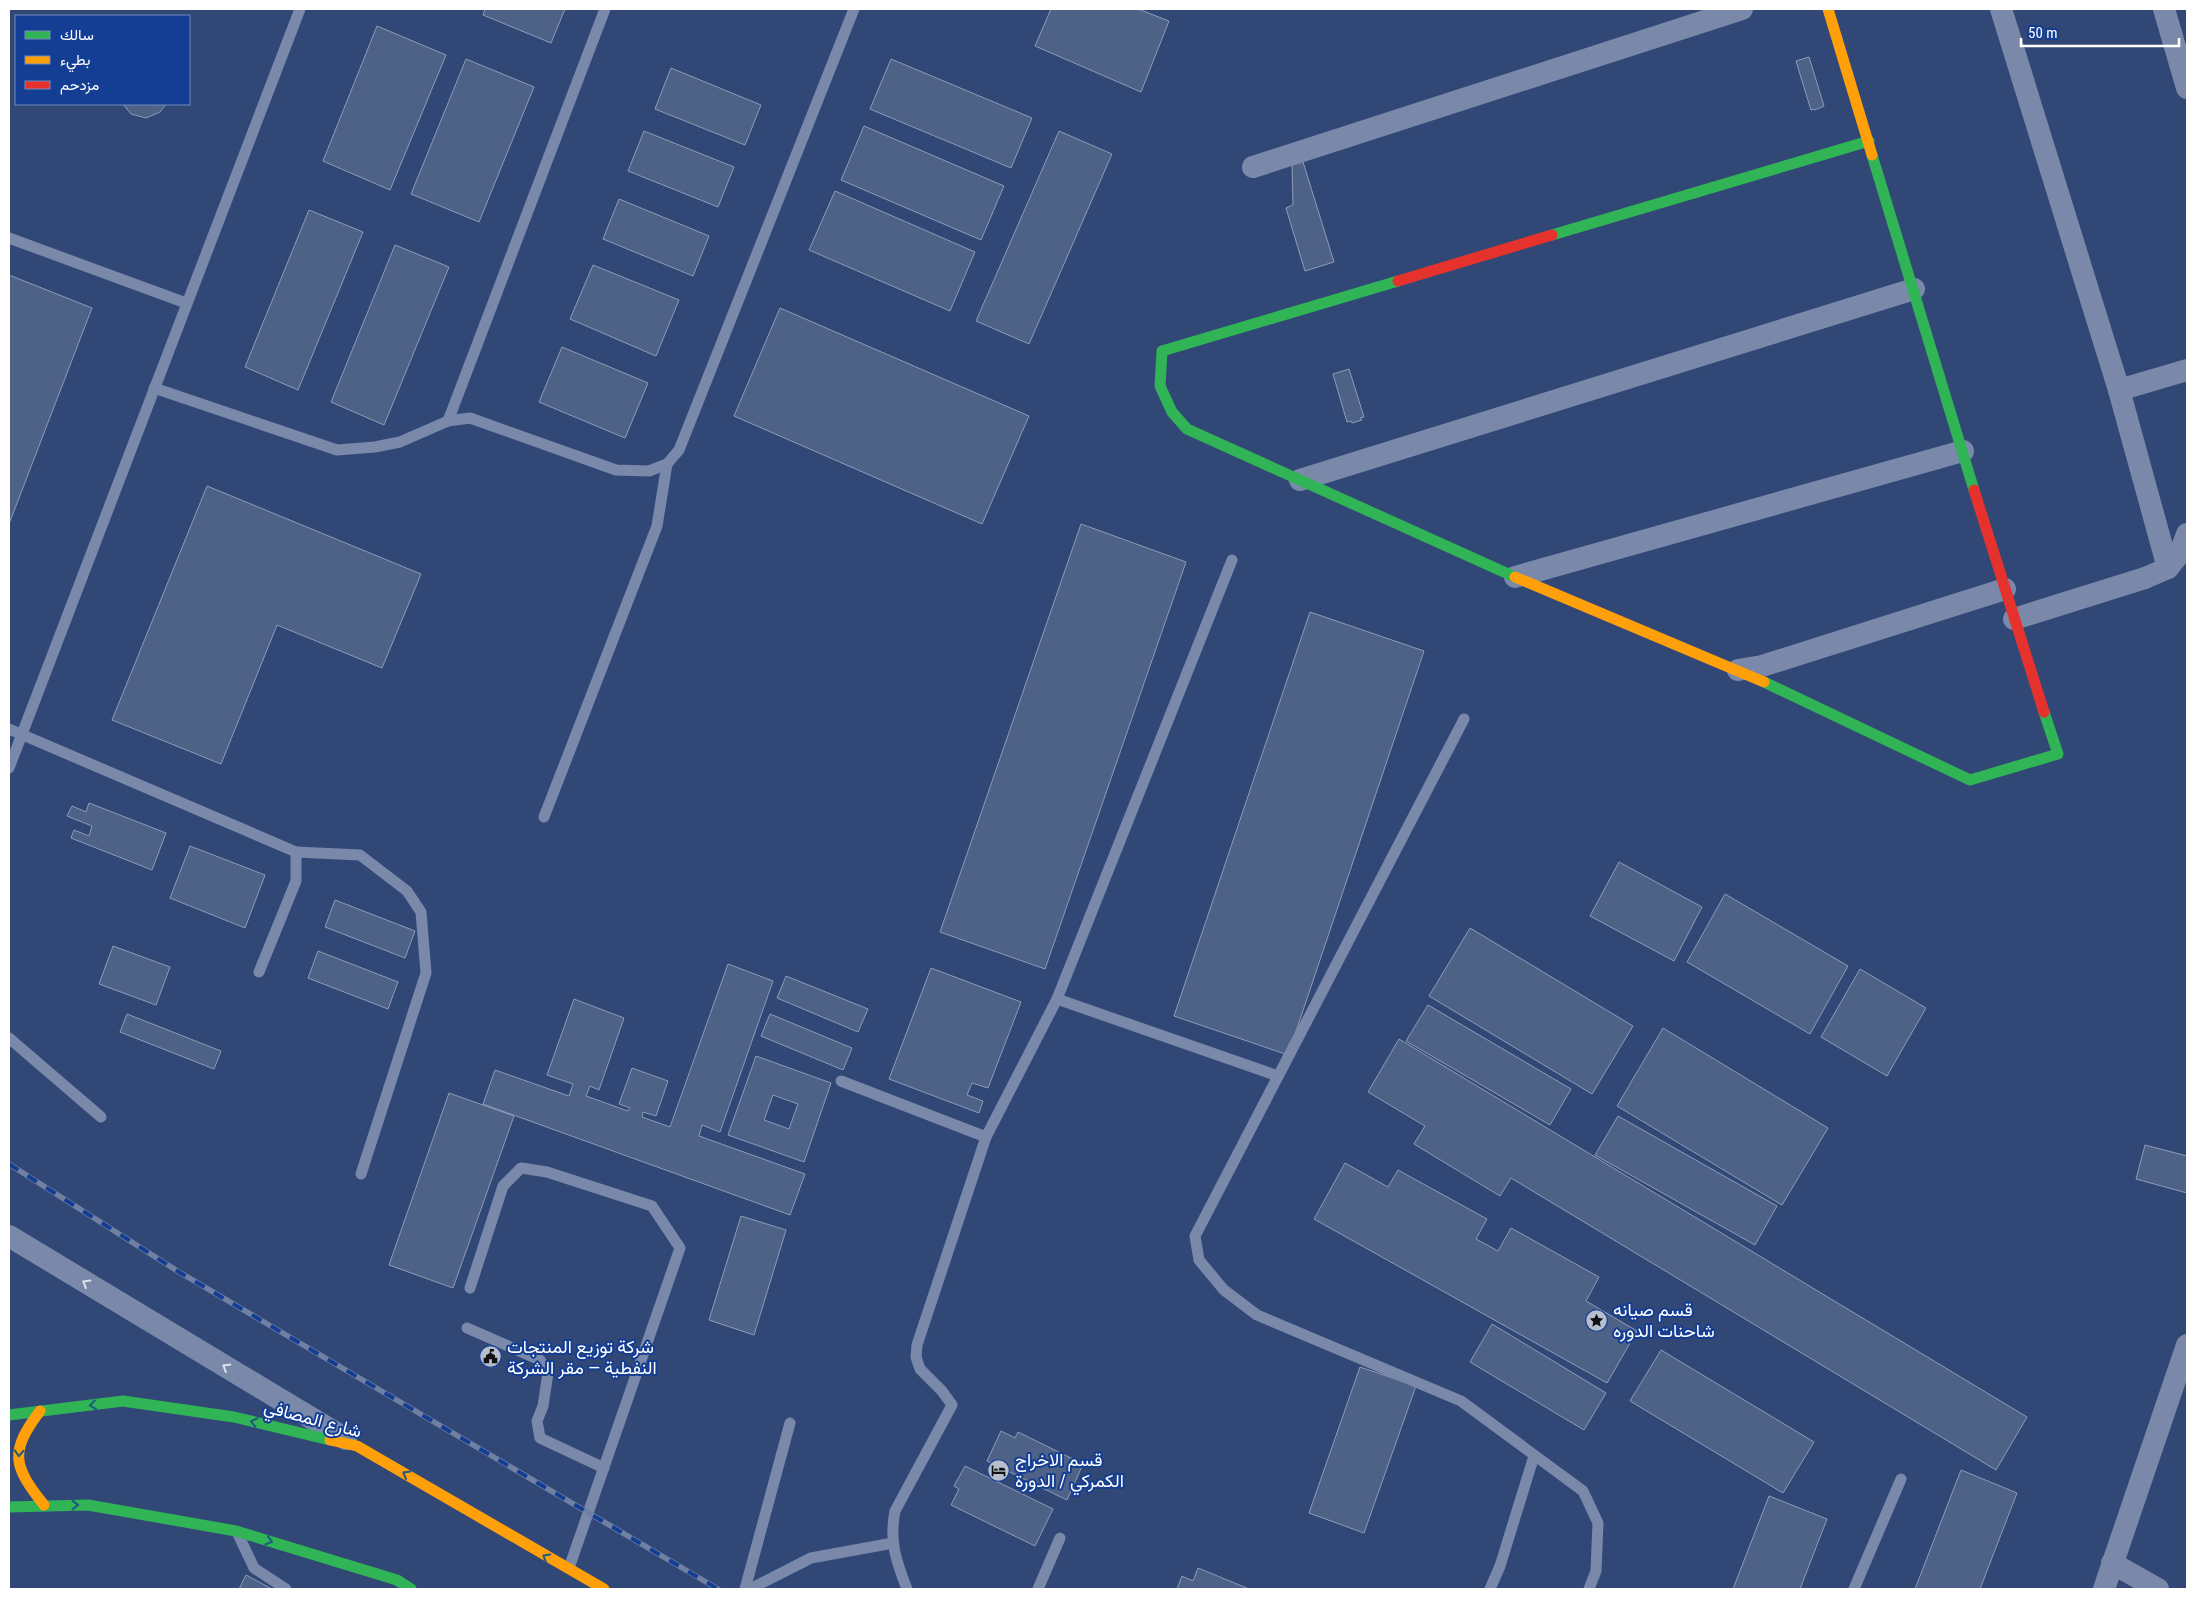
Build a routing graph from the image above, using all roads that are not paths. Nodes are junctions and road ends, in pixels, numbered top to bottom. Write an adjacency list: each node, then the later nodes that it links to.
1 (300, 9): 13 (lane)
2 (605, 9): 17 (lane)
3 (854, 9): 19 (lane)
4 (1742, 9): 10 (street)
5 (1828, 9): 9 (street)
6 (2001, 9): 16 (street)
7 (2164, 9): 8 (street)
8 (2187, 88)
9 (1869, 141): 12 (street); 20 (street)
10 (1252, 167)
11 (9, 238): 13 (lane)
12 (1914, 289): 18 (street); 20 (street)
13 (186, 303): 15 (lane)
14 (2187, 370): 16 (street)
15 (154, 388): 17 (lane); 30 (lane)
16 (2119, 390): 23 (street)
17 (448, 421): 19 (lane)
18 (1963, 451): 24 (street); 25 (street)
19 (667, 464): 32 (lane)
20 (1300, 480): 24 (street)
21 (2187, 534): 23 (street)
22 (1232, 560): 35 (lane)
23 (2168, 568): 26 (street)
24 (1515, 577): 27 (street)
25 (2005, 589): 26 (street); 27 (street)
26 (2014, 619): 27 (street)
27 (1738, 670)
28 (1464, 719): 37 (lane)
29 (9, 729): 30 (lane)
30 (21, 733): 31 (lane); 33 (lane)
31 (9, 768)
32 (544, 817)
33 (296, 852): 34 (lane); 41 (lane)
34 (260, 972)
35 (1057, 999): 37 (lane); 40 (lane)
36 (9, 1038): 39 (lane)
37 (1278, 1076): 51 (lane)
38 (841, 1081): 40 (lane)
39 (101, 1117)
40 (986, 1137): 58 (lane)
41 (361, 1174)
42 (9, 1236): 50 (street, one-way to 42)
43 (470, 1288): 52 (lane)
44 (467, 1328): 52 (lane)
45 (2187, 1345): 46 (street)
46 (2182, 1381): 59 (street)
47 (40, 1411): 48 (street, شارع المصافي); 50 (street, شارع المصافي, one-way to 47); 54 (street, one-way to 54)
48 (9, 1415)
49 (790, 1423): 64 (lane)
50 (357, 1446): 60 (street, شارع المصافي, one-way to 50)
51 (1534, 1456): 68 (lane); 69 (lane)
52 (604, 1468): 60 (lane)
53 (1901, 1478): 70 (lane)
54 (44, 1505): 55 (street); 56 (street, one-way to 56)
55 (9, 1507)
56 (236, 1531): 61 (lane); 62 (street, one-way to 62)
57 (1060, 1538): 67 (lane)
58 (892, 1544): 65 (lane); 66 (lane)
59 (2112, 1562): 71 (street); 72 (street)
60 (568, 1570): 63 (street, شارع المصافي)
61 (286, 1589)
62 (411, 1589)
63 (604, 1589)
64 (745, 1589)
65 (750, 1589)
66 (907, 1589)
67 (1038, 1589)
68 (1490, 1589)
69 (1590, 1589)
70 (1854, 1589)
71 (2104, 1589)
72 (2158, 1589)

